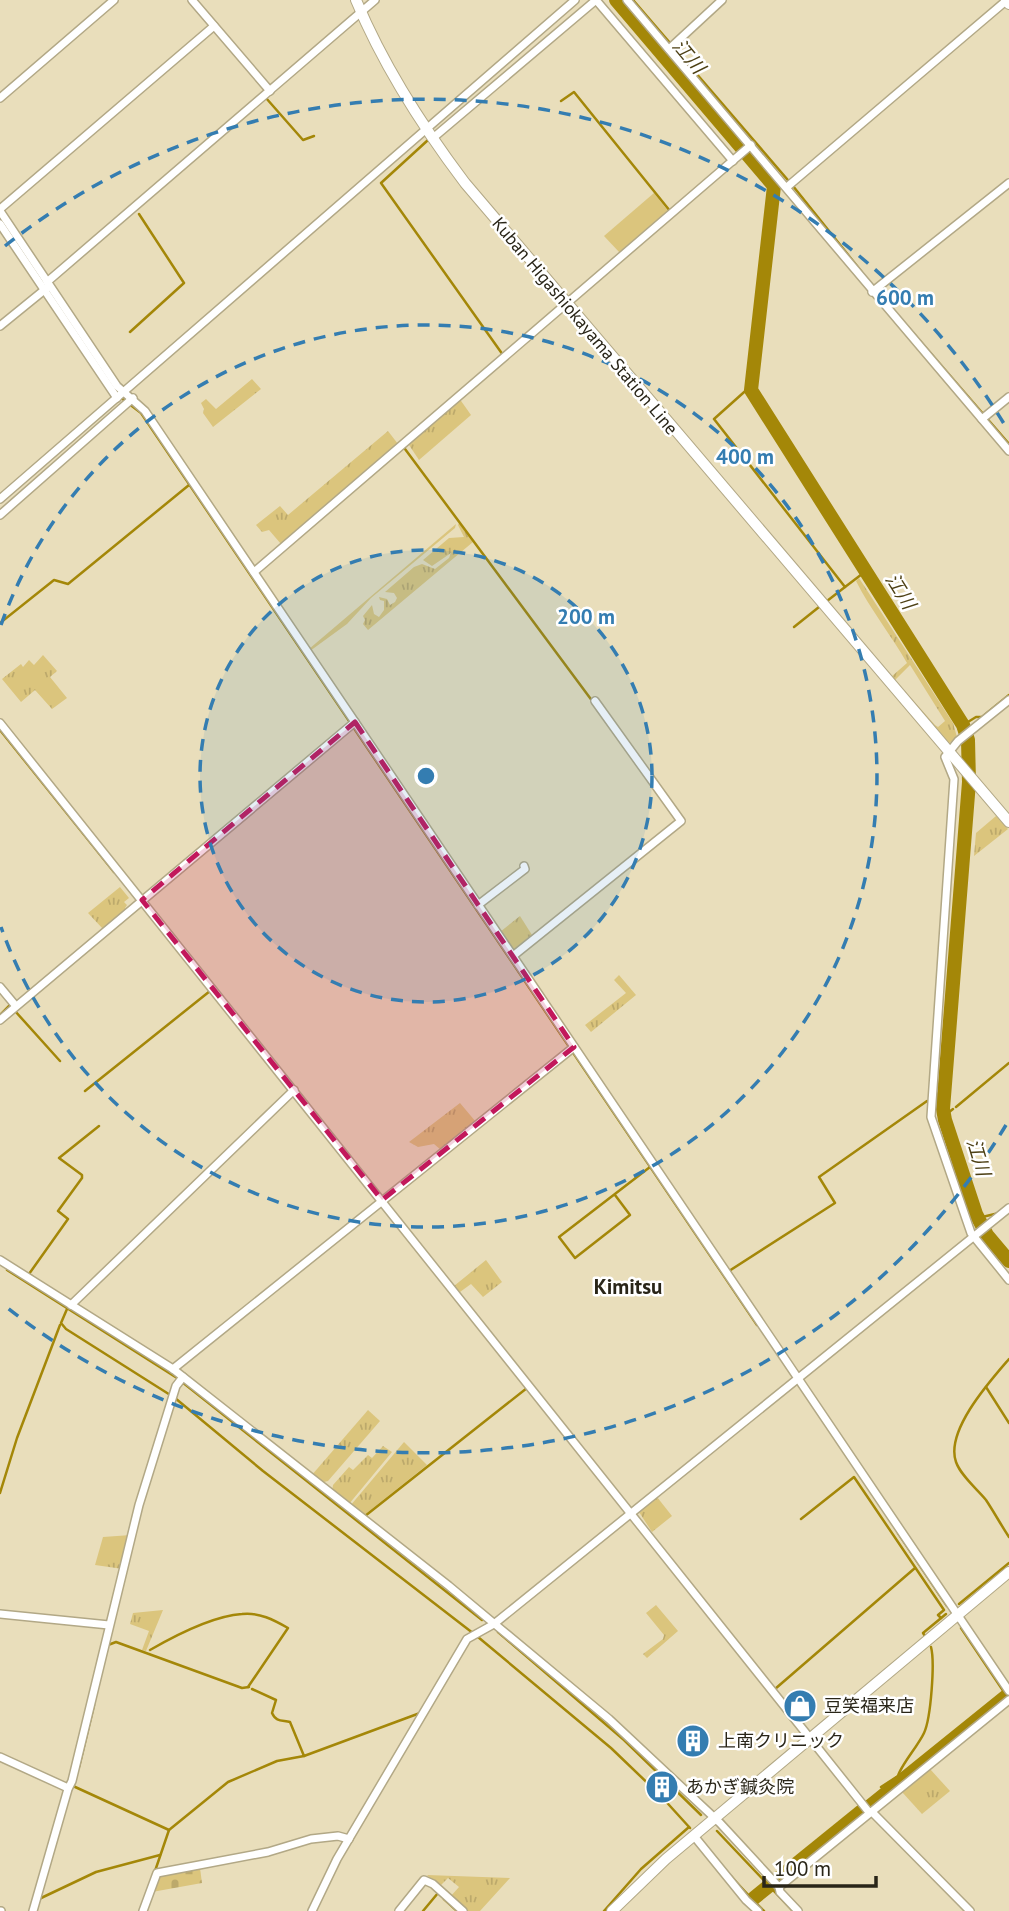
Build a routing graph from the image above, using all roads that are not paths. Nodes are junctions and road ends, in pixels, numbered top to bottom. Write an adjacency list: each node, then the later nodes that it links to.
1 (114, 0): 14 (street)
2 (192, 0): 11 (street)
3 (356, 0): 10 (main road, Kuban Higashiokayama Station Line)
4 (375, 0): 10 (street)
5 (575, 0): 15 (street)
6 (596, 0): 15 (street); 17 (street)
7 (626, 0): 12 (street)
8 (722, 0): 12 (street)
9 (1007, 1): 19 (street)
10 (361, 12): 13 (street); 15 (main road, Kuban Higashiokayama Station Line)
11 (213, 27): 13 (street); 20 (street)
12 (671, 46): 16 (street)
13 (269, 90): 22 (street)
14 (0, 98)
15 (430, 134): 24 (main road, Kuban Higashiokayama Station Line); 27 (street)
16 (751, 145): 17 (street); 19 (street)
17 (733, 159): 24 (street)
18 (1009, 183): 23 (street)
19 (790, 184): 23 (street)
20 (0, 210): 22 (street)
21 (0, 224): 22 (street)
22 (47, 286): 25 (street); 27 (street)
23 (875, 290): 28 (street)
24 (566, 303): 32 (street); 37 (main road, Kuban Higashiokayama Station Line)
25 (0, 326)
26 (1009, 397): 28 (street)
27 (123, 401): 30 (street); 31 (street); 32 (street)
28 (984, 417): 29 (street)
29 (1009, 451)
30 (0, 499)
31 (0, 516)
32 (254, 572): 36 (street)
33 (1009, 700): 37 (street)
34 (595, 701): 42 (street)
35 (0, 723): 40 (street)
36 (353, 724): 40 (street); 41 (street)
37 (951, 755): 38 (main road, Kuban Higashiokayama Station Line); 50 (street)
38 (1009, 822)
39 (524, 866): 41 (street)
40 (140, 901): 44 (street); 47 (street)
41 (478, 905): 42 (street)
42 (513, 956): 46 (street)
43 (0, 987): 44 (street)
44 (15, 1005): 45 (street)
45 (0, 1020)
46 (572, 1049): 48 (street); 57 (street)
47 (292, 1092): 48 (street); 54 (street)
48 (380, 1201): 55 (street); 58 (street)
49 (1009, 1208): 50 (street)
50 (976, 1236): 53 (street); 57 (street)
51 (2, 1261): 52 (street); 54 (street)
52 (0, 1272)
53 (1009, 1280)
54 (71, 1305): 55 (street)
55 (173, 1369): 56 (street)
56 (181, 1379): 62 (street); 63 (street)
57 (797, 1380): 58 (street); 61 (street)
58 (631, 1515): 62 (street); 66 (street)
59 (1009, 1572): 61 (main road)
60 (0, 1614): 63 (street)
61 (958, 1615): 64 (street); 66 (main road)
62 (494, 1624): 70 (street); 72 (street)
63 (109, 1625): 68 (street)
64 (1009, 1691)
65 (1009, 1700): 69 (street)
66 (812, 1738): 69 (street); 70 (main road)
67 (0, 1757): 68 (street)
68 (69, 1786): 74 (street)
69 (868, 1810): 73 (street); 82 (street)
70 (715, 1818): 71 (main road); 73 (street)
71 (694, 1836): 79 (main road); 80 (street)
72 (347, 1837): 75 (street); 76 (street)
73 (779, 1887): 81 (street)
74 (33, 1911)
75 (143, 1911)
76 (312, 1911)
77 (399, 1911): 78 (street)
78 (463, 1911)
79 (612, 1911)
80 (758, 1911)
81 (798, 1911)
82 (970, 1911)

